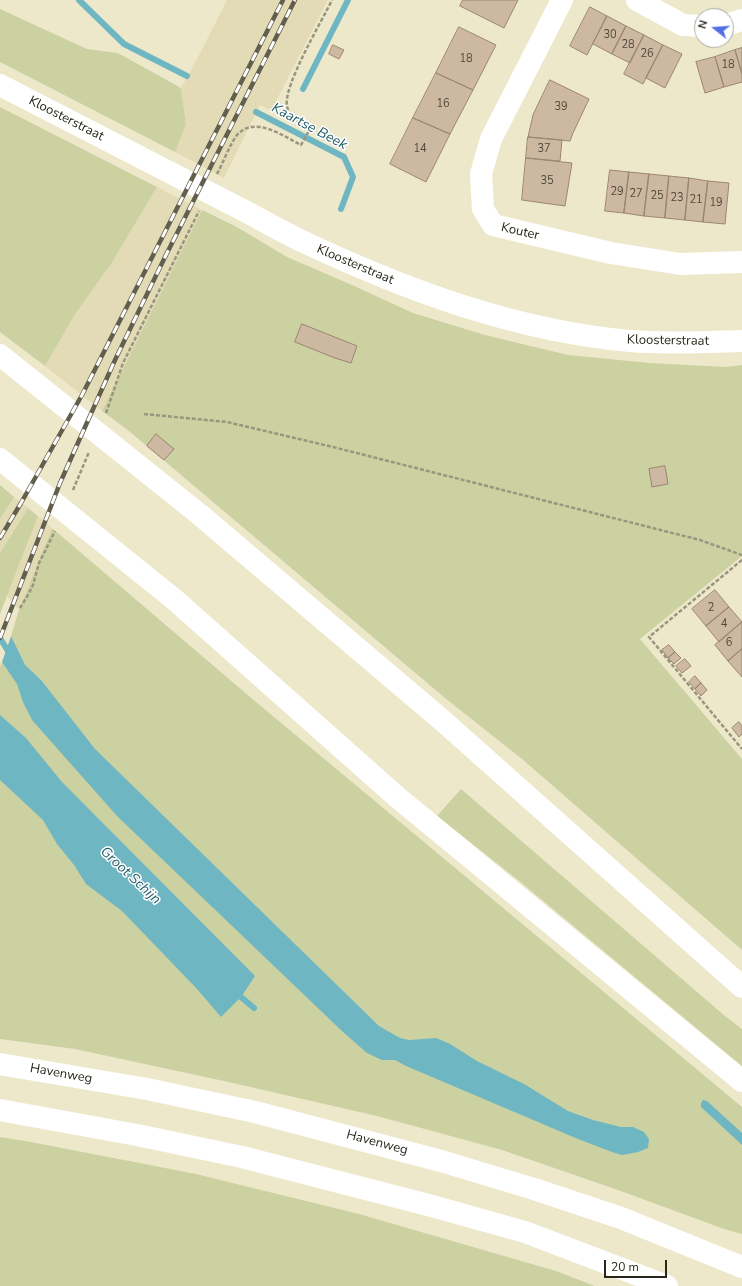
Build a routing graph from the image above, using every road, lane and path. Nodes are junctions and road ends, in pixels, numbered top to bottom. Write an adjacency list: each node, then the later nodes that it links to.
1 (332, 0): 6 (path)
2 (562, 0): 8 (main road, Kouter)
3 (637, 0): 4 (main road)
4 (694, 26)
5 (0, 85): 9 (main road, Kloosterstraat)
6 (215, 178)
7 (201, 206): 12 (path)
8 (742, 262)
9 (742, 341)
10 (0, 355): 21 (main road)
11 (144, 414): 17 (path)
12 (104, 418)
13 (92, 446): 15 (path)
14 (0, 459): 23 (main road)
15 (71, 495)
16 (56, 530): 19 (path)
17 (742, 555)
18 (742, 560): 20 (path)
19 (20, 608)
20 (742, 749)
21 (742, 987)
22 (0, 1064): 25 (main road, Havenweg)
23 (742, 1081)
24 (0, 1110): 26 (main road)
25 (742, 1267)
26 (667, 1286)

